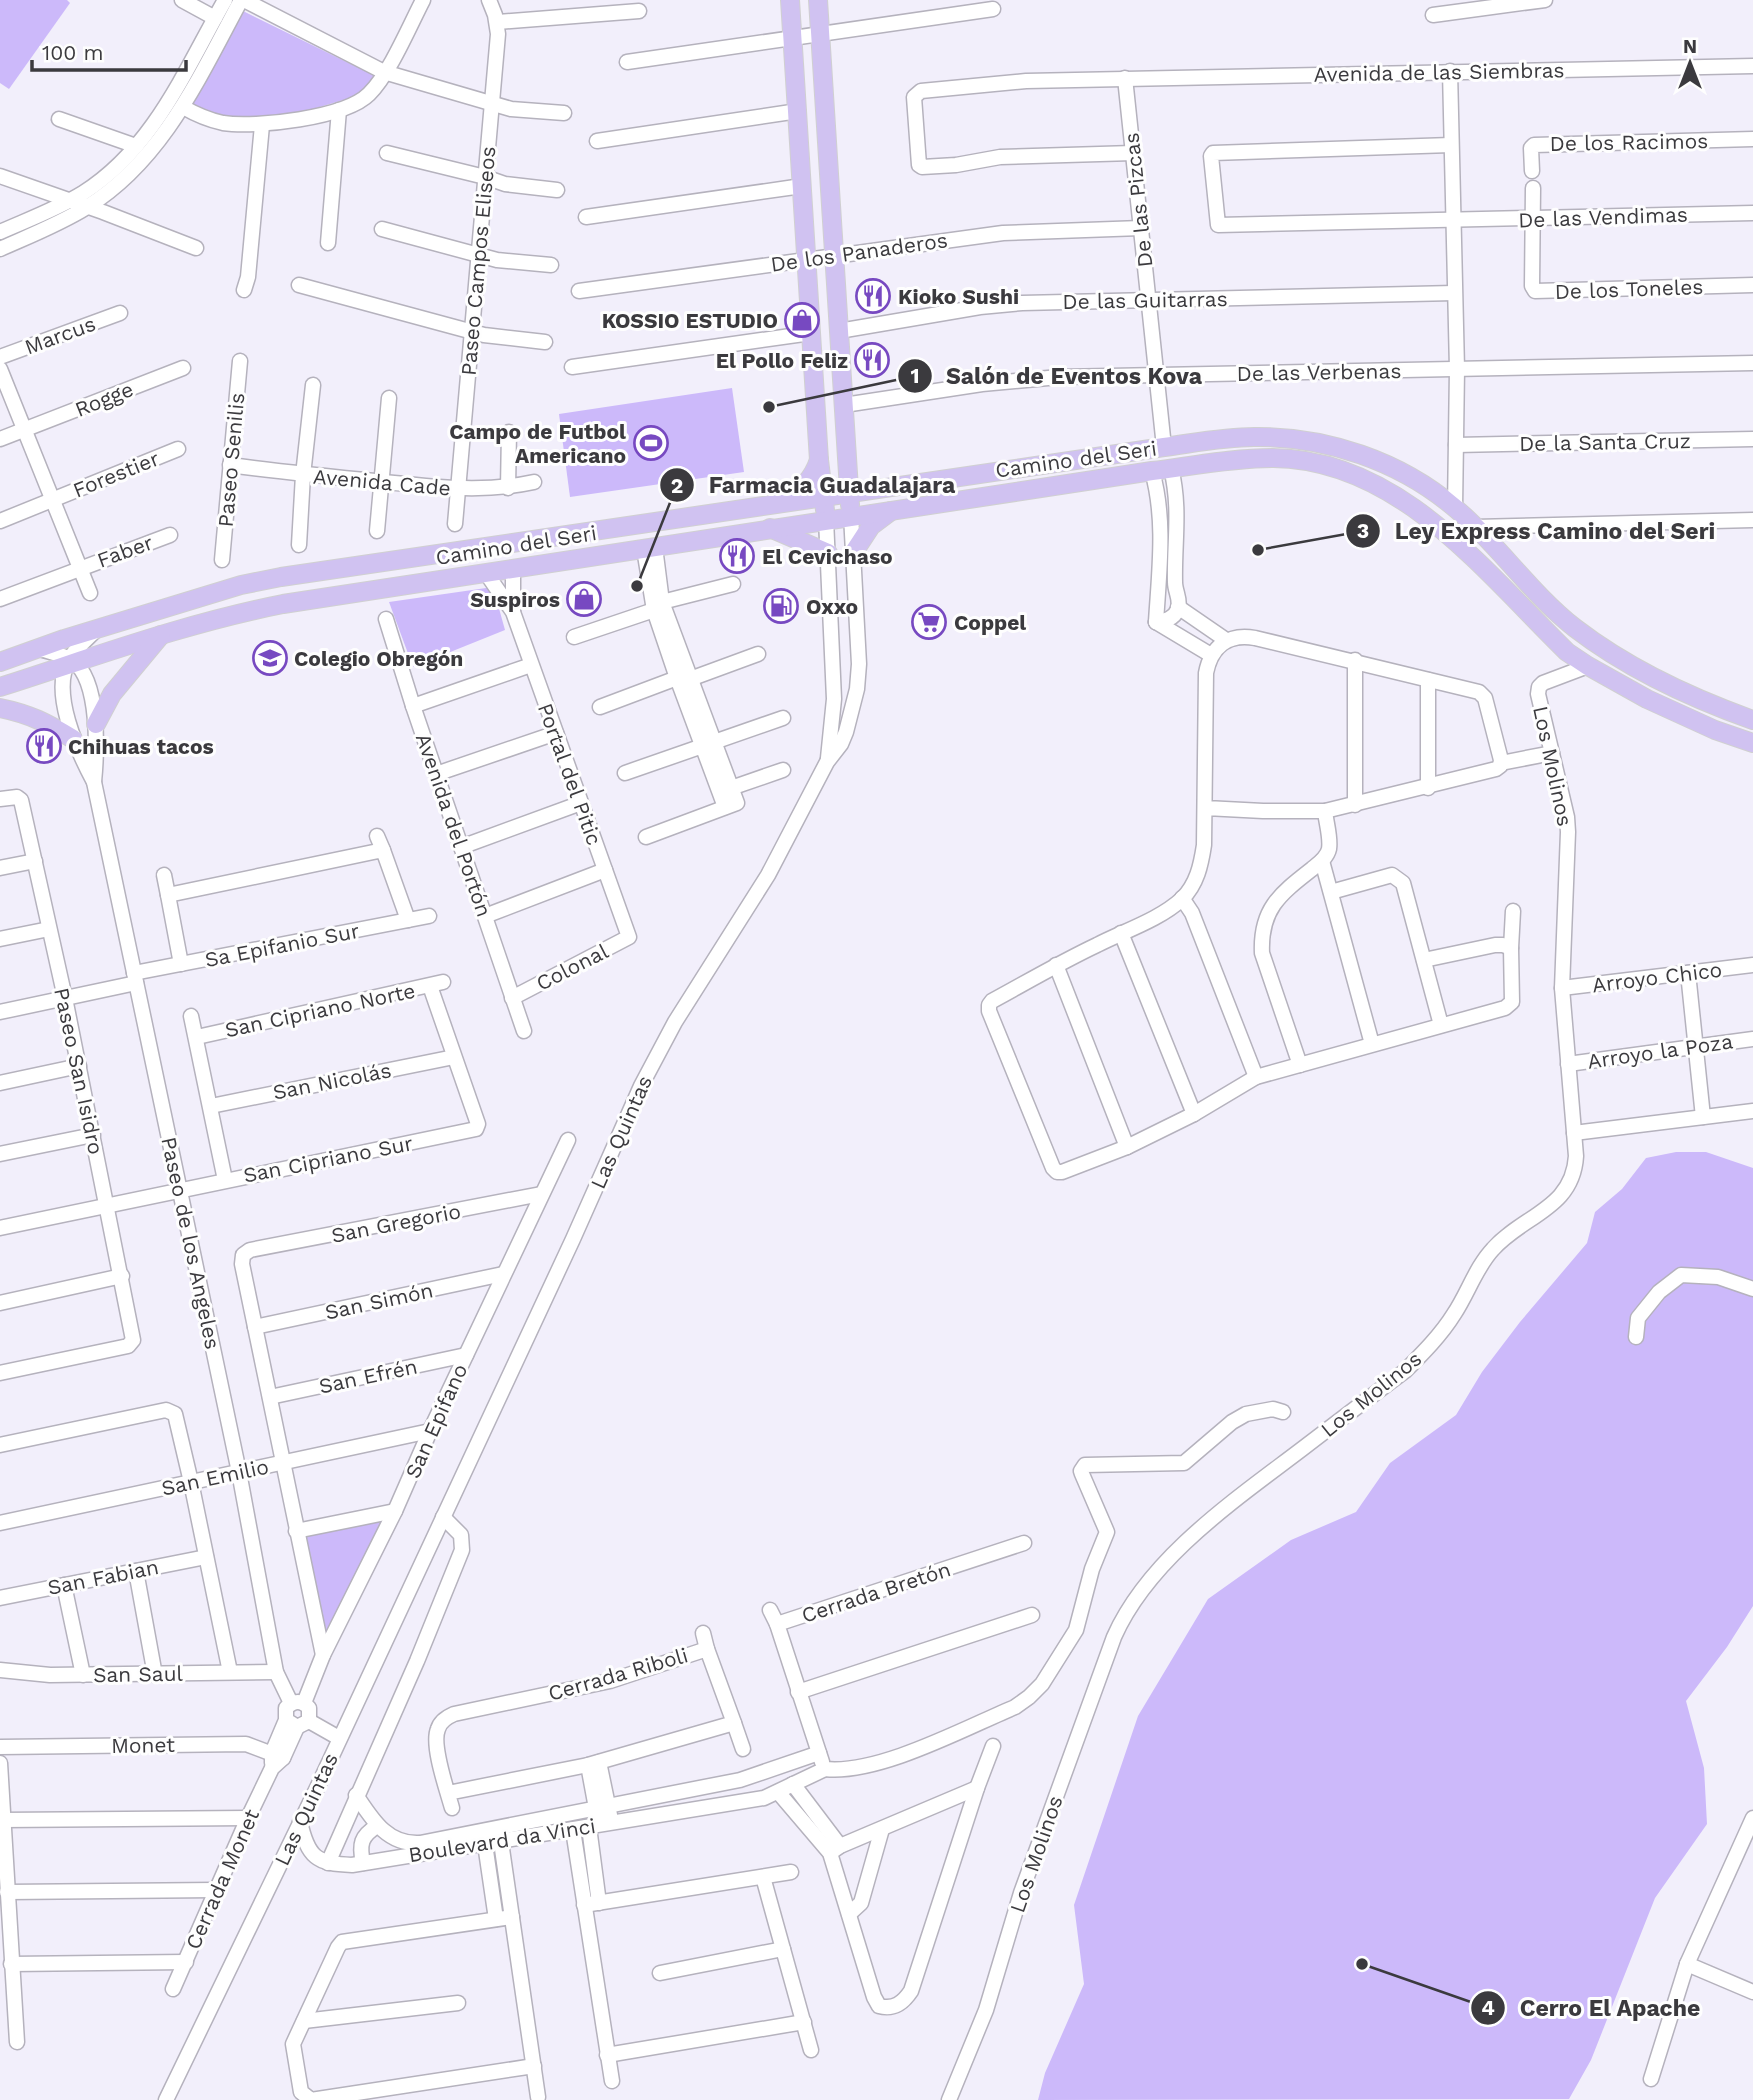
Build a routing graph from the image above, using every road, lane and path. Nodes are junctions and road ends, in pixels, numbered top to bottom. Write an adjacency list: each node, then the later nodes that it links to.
1 (182, 0): 13 (street)
2 (225, 0): 13 (street)
3 (243, 0): 20 (street); 23 (street)
4 (423, 0): 20 (street)
5 (489, 0): 14 (street, Paseo Campos Eliseos)
6 (790, 0): 16 (main road)
7 (818, 0): 15 (main road)
8 (1545, 0): 9 (street)
9 (1465, 5): 12 (street)
10 (993, 9): 15 (street)
11 (639, 11): 14 (street)
12 (1433, 15)
13 (215, 18): 32 (street)
14 (498, 23): 22 (street, Paseo Campos Eliseos)
15 (820, 33): 16 (street); 54 (main road)
16 (792, 36): 17 (street); 25 (main road)
17 (627, 62)
18 (1753, 66): 19 (street, Avenida de las Siembras)
19 (1450, 71): 21 (street, Avenida de las Siembras); 31 (street)
20 (384, 72): 22 (street); 24 (street)
21 (1125, 78): 34 (street, De las Pizcas); 34 (street, Avenida de las Siembras)
22 (493, 104): 26 (street); 37 (street, Paseo Campos Eliseos)
23 (183, 107): 28 (street); 42 (street)
24 (339, 110): 28 (street); 50 (street)
25 (798, 111): 30 (street); 38 (main road)
26 (564, 113)
27 (59, 119): 32 (street)
28 (262, 125): 59 (street)
29 (1753, 139): 35 (street, De los Racimos)
30 (597, 141)
31 (1451, 145): 45 (street); 45 (street)
32 (136, 146): 41 (street)
33 (387, 153): 37 (street)
34 (1133, 153): 47 (street, De las Pizcas)
35 (1532, 171)
36 (0, 176): 41 (street)
37 (485, 177): 40 (street); 53 (street, Paseo Campos Eliseos)
38 (802, 186): 44 (street); 55 (main road)
39 (1533, 188): 46 (street)
40 (557, 190)
41 (70, 200): 42 (street); 49 (street)
42 (89, 206): 51 (street); 52 (street)
43 (1753, 213): 46 (street, De las Vendimas)
44 (586, 217)
45 (1453, 220): 46 (street, De las Vendimas); 61 (street)
46 (1532, 220): 58 (street, De los Toneles)
47 (1141, 228): 54 (street, De los Panaderos); 62 (street, De las Pizcas)
48 (382, 229): 53 (street)
49 (0, 232)
50 (328, 243)
51 (195, 248)
52 (0, 249)
53 (479, 254): 56 (street); 64 (street, Paseo Campos Eliseos)
54 (834, 257): 55 (street, De los Panaderos); 65 (main road)
55 (807, 259): 60 (street, De los Panaderos); 66 (main road)
56 (551, 265)
57 (299, 285): 64 (street)
58 (1753, 285)
59 (244, 290)
60 (579, 291)
61 (1454, 293): 62 (street, De las Guitarras); 74 (street)
62 (1149, 299): 65 (street, De las Guitarras); 75 (street, De las Pizcas)
63 (120, 313): 68 (street, Marcus)
64 (473, 330): 67 (street); 94 (street, Paseo Campos Eliseos)
65 (839, 331): 78 (main road)
66 (811, 333): 71 (street); 86 (main road)
67 (545, 342)
68 (0, 357)
69 (240, 361): 87 (street, Paseo Senilis)
70 (1753, 363): 74 (street, De las Verbenas)
71 (572, 367)
72 (183, 368): 79 (street, Rogge)
73 (0, 369): 79 (street)
74 (1457, 369): 75 (street, De las Verbenas); 83 (street)
75 (1156, 375): 78 (street, De las Verbenas); 84 (street, De las Pizcas)
76 (313, 385): 90 (street)
77 (388, 398): 91 (street)
78 (844, 405): 95 (main road)
79 (26, 429): 81 (street, Rogge); 97 (street)
80 (509, 432): 93 (street)
81 (0, 439)
82 (1753, 439): 83 (street, De la Santa Cruz)
83 (1456, 445): 99 (street)
84 (1164, 447): 95 (main road, Camino del Seri); 99 (main road, Camino del Seri)
85 (178, 449): 97 (street, Forestier)
86 (819, 460): 96 (main road); 98 (main road)
87 (230, 465): 90 (street, Avenida Cade); 116 (street, Paseo Senilis)
88 (1171, 468): 89 (main road, Camino del Seri); 110 (street); 141 (main road, Camino del Seri)
89 (1152, 471): 100 (main road, Camino del Seri); 109 (street)
90 (303, 475): 91 (street, Avenida Cade); 112 (street)
91 (380, 482): 94 (street, Avenida Cade); 108 (street)
92 (534, 482): 93 (street, Avenida Cade)
93 (508, 488): 94 (street, Avenida Cade)
94 (457, 489): 105 (street, Paseo Campos Eliseos)
95 (850, 493): 96 (main road, Camino del Seri); 101 (main road)
96 (824, 498): 98 (main road, Camino del Seri); 102 (main road)
97 (53, 499): 104 (street, Forestier); 117 (street)
98 (780, 504): 130 (main road, Camino del Seri)
99 (1455, 508): 106 (main road, Camino del Seri)
100 (891, 510): 101 (main road, Camino del Seri); 114 (main road)
101 (851, 515): 102 (main road, Camino del Seri); 114 (street, Las Quintas)
102 (826, 519): 107 (main road, Camino del Seri); 115 (street, Las Quintas)
103 (1753, 520): 106 (street)
104 (0, 521)
105 (456, 524)
106 (1475, 527): 149 (main road, Camino del Seri)
107 (770, 528): 113 (main road, Camino del Seri); 115 (main road)
108 (377, 531)
109 (1160, 534): 110 (street); 121 (street)
110 (1178, 534): 122 (street)
111 (170, 535): 117 (street, Faber)
112 (299, 545)
113 (650, 548): 118 (main road, Camino del Seri); 125 (street)
114 (854, 552): 157 (street, Las Quintas)
115 (828, 553): 157 (street, Las Quintas)
116 (222, 560)
117 (80, 568): 123 (street); 124 (street, Faber)
118 (513, 569): 119 (main road, Camino del Seri); 127 (street, Portal del Pitic)
119 (486, 573): 127 (street, Portal del Pitic); 131 (main road, Camino del Seri)
120 (733, 584): 125 (street)
121 (1158, 586): 122 (street); 129 (street)
122 (1174, 586): 126 (street)
123 (90, 593)
124 (0, 599)
125 (658, 606): 132 (street); 142 (street)
126 (1178, 607): 129 (street); 133 (street)
127 (513, 612): 140 (street, Portal del Pitic)
128 (386, 619): 145 (street, Avenida del Portón)
129 (1156, 622): 136 (street)
130 (97, 629): 134 (main road, Camino del Seri); 139 (street)
131 (161, 635): 139 (main road, Camino del Seri); 150 (main road)
132 (574, 638)
133 (1226, 640): 136 (street); 137 (street)
134 (37, 648): 138 (main road, Camino del Seri); 139 (street)
135 (758, 654): 142 (street)
136 (1211, 655): 169 (street)
137 (1355, 660): 143 (street); 167 (street)
138 (0, 662)
139 (71, 662): 144 (main road, Camino del Seri); 150 (street); 154 (street)
140 (531, 665): 145 (street); 151 (street, Portal del Pitic)
141 (1588, 666): 153 (main road, Camino del Seri); 156 (street, Los Molinos)
142 (683, 678): 146 (street); 152 (street)
143 (1428, 680): 158 (street); 164 (street)
144 (0, 687)
145 (413, 706): 161 (street, Avenida del Portón)
146 (600, 707)
147 (0, 708): 154 (main road)
148 (783, 718): 152 (street)
149 (1753, 720)
150 (96, 724): 155 (street)
151 (556, 733): 161 (street); 166 (street, Portal del Pitic)
152 (708, 743): 160 (street); 163 (street); 168 (street)
153 (1753, 743)
154 (76, 746): 155 (street); 162 (street)
155 (97, 749): 162 (street)
156 (1552, 753): 158 (street); 196 (street, Los Molinos)
157 (827, 762): 243 (street, Las Quintas)
158 (1501, 763): 164 (street)
159 (783, 770): 163 (street)
160 (625, 773)
161 (436, 774): 172 (street, Avenida del Portón)
162 (94, 782): 195 (street, Paseo de los Angeles)
163 (731, 788): 168 (street)
164 (1428, 788): 167 (street)
165 (0, 799): 173 (street, Paseo San Isidro)
166 (581, 803): 172 (street); 176 (street, Portal del Pitic)
167 (1355, 804): 170 (street)
168 (731, 805): 171 (street)
169 (1206, 808): 170 (street); 180 (street)
170 (1325, 811): 174 (street)
171 (646, 837)
172 (461, 847): 183 (street, Avenida del Portón)
173 (35, 861): 175 (street); 185 (street, Paseo San Isidro)
174 (1322, 861): 178 (street); 209 (street)
175 (0, 868)
176 (605, 870): 183 (street); 187 (street, Portal del Pitic)
177 (164, 874): 179 (street)
178 (1331, 892): 190 (street); 205 (street)
179 (168, 895): 184 (street); 191 (street)
180 (1182, 898): 186 (street); 211 (street)
181 (1513, 911): 189 (street)
182 (429, 916): 184 (street, Sa Epifanio Sur)
183 (485, 916): 198 (street, Avenida del Portón)
184 (408, 920): 191 (street, Sa Epifanio Sur)
185 (49, 929): 188 (street); 197 (street, Paseo San Isidro)
186 (1121, 933): 192 (street); 215 (street)
187 (628, 935): 198 (street, Colonal)
188 (0, 939)
189 (1511, 948): 190 (street); 201 (street)
190 (1424, 960): 201 (street)
191 (181, 964): 195 (street, Sa Epifanio Sur)
192 (1056, 965): 220 (street); 220 (street)
193 (1753, 965): 194 (street, Arroyo Chico)
194 (1688, 973): 196 (street, Arroyo Chico); 206 (street)
195 (135, 978): 197 (street, Sa Epifanio Sur); 223 (street, Paseo de los Angeles)
196 (1562, 988): 208 (street, Los Molinos)
197 (65, 998): 199 (street, Sa Epifanio Sur); 210 (street, Paseo San Isidro)
198 (512, 998): 202 (street, Avenida del Portón)
199 (0, 1012)
200 (191, 1016): 203 (street)
201 (1441, 1025): 205 (street)
202 (524, 1031)
203 (197, 1037): 207 (street, San Cipriano Norte); 213 (street)
204 (1753, 1039): 206 (street, Arroyo la Poza)
205 (1372, 1044): 209 (street)
206 (1697, 1045): 208 (street, Arroyo la Poza); 216 (street)
207 (454, 1057): 213 (street, San Nicolás); 222 (street, San Cipriano Sur)
208 (1568, 1064): 217 (street, Los Molinos)
209 (1300, 1065): 211 (street)
210 (79, 1066): 212 (street); 218 (street, Paseo San Isidro)
211 (1256, 1077): 215 (street)
212 (0, 1083)
213 (211, 1105): 222 (street)
214 (1753, 1111): 216 (street)
215 (1194, 1114): 220 (street)
216 (1703, 1117): 217 (street)
217 (1574, 1133): 324 (street, Los Molinos)
218 (93, 1135): 221 (street); 225 (street, Paseo San Isidro)
219 (568, 1140): 224 (street, San Epifano)
220 (1127, 1147)
221 (0, 1154)
222 (225, 1180): 223 (street, San Cipriano Sur)
223 (178, 1190): 225 (street, San Cipriano Sur); 240 (street, Paseo de los Angeles)
224 (541, 1194): 227 (street, San Epifano); 231 (street, San Gregorio)
225 (107, 1205): 226 (street, San Cipriano Sur); 228 (street, Paseo San Isidro)
226 (0, 1228)
227 (503, 1275): 231 (street, San Simón); 233 (street, San Epifano)
228 (122, 1276): 230 (street); 234 (street, Paseo San Isidro)
229 (1753, 1289): 232 (street)
230 (0, 1303)
231 (255, 1327): 235 (street)
232 (1636, 1337)
233 (466, 1355): 235 (street, San Efrén); 237 (street, San Epifano)
234 (0, 1373)
235 (270, 1397): 239 (street)
236 (1283, 1412): 274 (street, Boulevard da Vinci)
237 (430, 1432): 239 (street, San Emilio); 242 (street, San Epifano)
238 (0, 1445): 241 (street)
239 (284, 1463): 240 (street, San Emilio); 245 (street)
240 (239, 1472): 241 (street, San Emilio); 259 (street, Paseo de los Angeles)
241 (191, 1482): 244 (street, San Emilio); 247 (street)
242 (396, 1511): 245 (street); 256 (street, San Epifano)
243 (443, 1517): 266 (street, Las Quintas); 280 (street, Las Quintas)
244 (0, 1523)
245 (296, 1531): 256 (street)
246 (1024, 1543): 253 (street, Cerrada Bretón)
247 (206, 1557): 248 (street, San Fabian); 258 (street)
248 (136, 1571): 249 (street, San Fabian); 261 (street)
249 (64, 1585): 250 (street, San Fabian); 260 (street)
250 (0, 1598)
251 (770, 1610): 253 (street)
252 (1032, 1615): 262 (street)
253 (777, 1625): 262 (street, Cerrada Bretón)
254 (704, 1633): 255 (street)
255 (708, 1649): 265 (street, Cerrada Riboli); 278 (street, Cerrada Riboli)
256 (323, 1655): 263 (street, San Epifano)
257 (0, 1670): 260 (street, San Saul)
258 (230, 1672): 259 (street, San Saul); 261 (street, San Saul)
259 (276, 1672): 263 (street, Paseo de los Angeles)
260 (83, 1675): 261 (street, San Saul)
261 (155, 1675)
262 (798, 1692): 270 (street, Cerrada Bretón)
263 (298, 1703): 264 (street, San Epifano); 264 (street, Paseo de los Angeles)
264 (297, 1722): 266 (street); 271 (street, Cerrada Monet)
265 (734, 1723): 269 (street, Cerrada Riboli); 273 (street)
266 (339, 1738): 286 (street, Las Quintas)
267 (993, 1745): 277 (street)
268 (0, 1747): 271 (street, Monet)
269 (743, 1749)
270 (819, 1753): 274 (street, Cerrada Bretón); 275 (street, Boulevard da Vinci)
271 (276, 1760): 283 (street, Cerrada Monet)
272 (0, 1763): 285 (street)
273 (594, 1764): 278 (street); 282 (street)
274 (825, 1769): 276 (street, Boulevard da Vinci)
275 (763, 1773): 279 (street); 282 (street, Boulevard da Vinci)
276 (793, 1784): 279 (street, Boulevard da Vinci); 294 (street)
277 (977, 1788): 289 (street); 303 (street)
278 (448, 1793): 281 (street, Cerrada Riboli)
279 (775, 1794): 287 (street, Boulevard da Vinci); 294 (street)
280 (356, 1795): 288 (street); 296 (street, Las Quintas)
281 (452, 1808)
282 (602, 1808): 287 (street); 291 (street, Boulevard da Vinci)
283 (248, 1818): 285 (street); 300 (street, Cerrada Monet)
284 (1753, 1818): 309 (street)
285 (2, 1820): 301 (street)
286 (300, 1822): 296 (street); 323 (street, Las Quintas)
287 (600, 1825): 290 (street, Boulevard da Vinci); 302 (street)
288 (377, 1826): 291 (street); 297 (street)
289 (882, 1829): 294 (street); 303 (street)
290 (573, 1830): 292 (street, Boulevard da Vinci); 302 (street)
291 (400, 1841): 295 (street, Boulevard da Vinci)
292 (501, 1842): 293 (street, Boulevard da Vinci); 304 (street)
293 (485, 1844): 295 (street, Boulevard da Vinci); 305 (street)
294 (835, 1850): 303 (street)
295 (398, 1857): 297 (street)
296 (324, 1861): 297 (street)
297 (363, 1863)
298 (790, 1872): 299 (street)
299 (763, 1877): 302 (street); 306 (street)
300 (216, 1890): 301 (street); 307 (street, Cerrada Monet)
301 (7, 1892): 308 (street)
302 (592, 1904): 318 (street)
303 (849, 1914)
304 (512, 1917): 305 (street); 319 (street)
305 (496, 1919): 314 (street)
306 (783, 1949): 310 (street); 315 (street)
307 (186, 1962): 308 (street); 311 (street, Cerrada Monet)
308 (12, 1964): 316 (street)
309 (1687, 1964): 312 (street); 320 (street)
310 (660, 1973)
311 (173, 1989)
312 (1753, 1992)
313 (458, 2003): 314 (street)
314 (304, 2021): 319 (street)
315 (804, 2022): 317 (street); 318 (street)
316 (17, 2042)
317 (811, 2050)
318 (607, 2055): 321 (street)
319 (534, 2066): 322 (street)
320 (1651, 2079)
321 (611, 2081)
322 (538, 2097)
323 (166, 2100)
324 (949, 2100)

